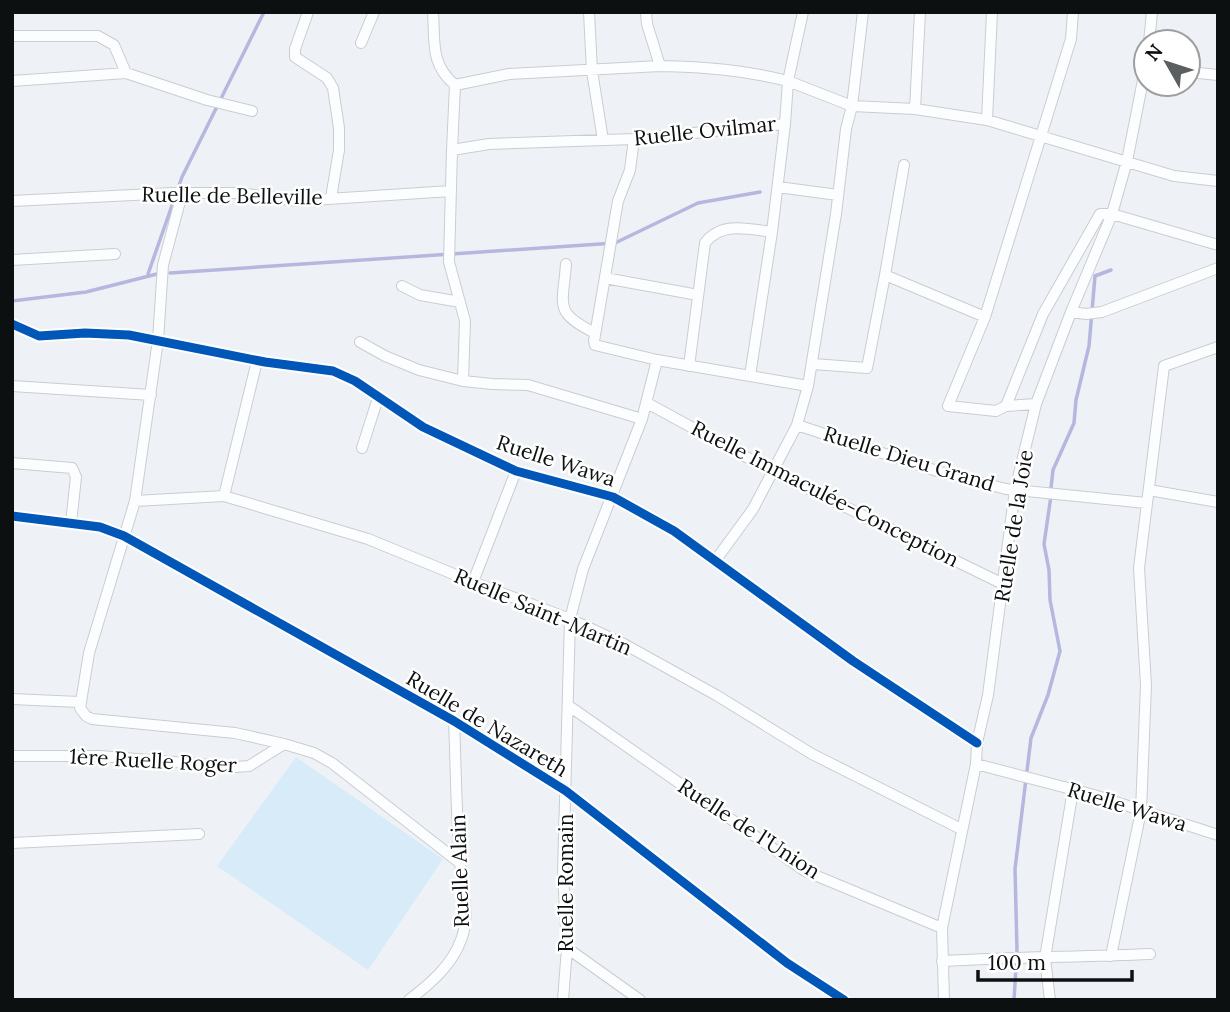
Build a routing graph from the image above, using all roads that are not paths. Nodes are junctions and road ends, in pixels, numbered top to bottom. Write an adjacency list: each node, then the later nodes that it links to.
1 (308, 12): 36 (street)
2 (374, 12): 12 (street)
3 (433, 12): 18 (street)
4 (589, 12): 14 (street)
5 (646, 12): 13 (street)
6 (803, 12): 17 (street, Ruelle Ovilmar)
7 (863, 12): 20 (street, Ruelle Dieu Grand)
8 (920, 12): 21 (street)
9 (992, 12): 23 (street)
10 (1073, 12): 25 (street)
11 (12, 36): 15 (street)
12 (361, 43)
13 (660, 66): 14 (street); 17 (street)
14 (592, 71): 18 (street); 27 (street)
15 (126, 73): 16 (street); 22 (street)
16 (12, 81)
17 (788, 81): 20 (street); 24 (street, Ruelle Ovilmar)
18 (455, 85): 28 (street)
19 (1140, 98): 29 (street, Ruelle de la Joie)
20 (852, 106): 21 (street); 35 (street, Ruelle Dieu Grand)
21 (915, 109): 23 (street)
22 (252, 111)
23 (987, 121): 25 (street)
24 (785, 124): 26 (street, Ruelle Ovilmar); 32 (street)
25 (1042, 137): 29 (street); 51 (street)
26 (634, 139): 27 (street, Ruelle Ovilmar); 46 (street)
27 (603, 140): 28 (street, Ruelle Ovilmar)
28 (452, 150): 33 (street)
29 (1127, 160): 31 (street); 38 (street, Ruelle de la Joie)
30 (904, 165): 45 (street)
31 (1218, 181)
32 (778, 187): 35 (street); 39 (street)
33 (451, 191): 36 (street, Ruelle de Belleville); 49 (street)
34 (178, 193): 36 (street, Ruelle de Belleville); 37 (street, Ruelle de Belleville); 54 (street)
35 (838, 195): 59 (street, Ruelle Dieu Grand)
36 (331, 198)
37 (12, 201)
38 (1112, 214): 40 (street); 50 (street, Ruelle de la Joie); 69 (street)
39 (772, 232): 48 (street); 61 (street)
40 (1217, 244)
41 (115, 254): 42 (street)
42 (12, 260)
43 (566, 264): 53 (street)
44 (1218, 268): 50 (street)
45 (885, 275): 51 (street); 59 (street)
46 (605, 278): 48 (street); 53 (street)
47 (402, 286): 49 (street)
48 (698, 295): 60 (street)
49 (460, 302): 62 (street)
50 (1071, 312): 68 (street, Ruelle de la Joie)
51 (985, 317): 69 (street)
52 (12, 324): 54 (street, Ruelle Wawa)
53 (595, 333): 57 (street)
54 (158, 340): 58 (street, Ruelle Wawa); 65 (street)
55 (360, 342): 62 (street)
56 (1218, 347): 77 (street)
57 (657, 360): 60 (street); 67 (street, Ruelle Romain)
58 (257, 361): 66 (street, Ruelle Wawa); 78 (street)
59 (813, 364): 64 (street, Ruelle Dieu Grand)
60 (689, 366): 61 (street)
61 (750, 376): 64 (street)
62 (463, 380): 70 (street)
63 (12, 386): 65 (street)
64 (808, 386): 71 (street, Ruelle Dieu Grand)
65 (151, 395): 80 (street)
66 (378, 398): 72 (street); 74 (street, Ruelle Wawa)
67 (647, 403): 70 (street, Ruelle Romain); 75 (street, Ruelle Immaculée-Conception)
68 (1036, 404): 69 (street); 76 (street, Ruelle de la Joie)
69 (1006, 406)
70 (642, 419): 79 (street, Ruelle Romain)
71 (797, 425): 75 (street, Ruelle Dieu Grand); 76 (street, Ruelle Dieu Grand)
72 (362, 447)
73 (12, 463): 84 (street)
74 (516, 471): 79 (street, Ruelle Wawa); 87 (street)
75 (772, 471): 86 (street, Ruelle Dieu Grand); 88 (street, Ruelle Immaculée-Conception)
76 (1015, 490): 82 (street, Ruelle Dieu Grand); 88 (street, Ruelle de la Joie)
77 (1149, 490): 81 (street); 82 (street)
78 (223, 496): 80 (street, Ruelle Saint-Martin); 87 (street, Ruelle Saint-Martin)
79 (613, 497): 86 (street, Ruelle Wawa); 89 (street, Ruelle Romain)
80 (135, 501): 85 (street)
81 (1218, 502)
82 (1146, 503): 100 (street)
83 (12, 516): 84 (street, Ruelle de Nazareth)
84 (71, 523): 85 (street, Ruelle de Nazareth)
85 (124, 536): 91 (street); 93 (street, Ruelle de Nazareth)
86 (715, 561): 94 (street, Ruelle Wawa)
87 (473, 582): 89 (street, Ruelle Saint-Martin)
88 (1003, 584): 94 (street, Ruelle de la Joie)
89 (570, 619): 92 (street, Ruelle Romain); 101 (street, Ruelle Saint-Martin)
90 (12, 699): 91 (street)
91 (79, 702): 95 (street)
92 (569, 706): 99 (street, Ruelle Romain); 106 (street, Ruelle de l'Union)
93 (454, 721): 99 (street, Ruelle de Nazareth); 105 (street, Ruelle Alain)
94 (977, 743): 97 (street, Ruelle de la Joie)
95 (284, 744): 96 (street, 1ère Ruelle Roger); 105 (street)
96 (12, 756)
97 (976, 764): 98 (street, Ruelle Wawa); 101 (street, Ruelle de la Joie)
98 (1073, 790): 100 (street, Ruelle Wawa); 110 (street)
99 (566, 791): 107 (street, Ruelle Romain); 115 (street, Ruelle de Nazareth)
100 (1141, 811): 103 (street, Ruelle Wawa); 109 (street)
101 (961, 829): 106 (street, Ruelle de la Joie)
102 (199, 834): 104 (street)
103 (1218, 835)
104 (12, 843)
105 (460, 863): 112 (street, Ruelle Alain)
106 (942, 928): 111 (street, Ruelle de la Joie)
107 (567, 948): 113 (street, Ruelle Romain); 114 (street)
108 (1150, 954): 109 (street)
109 (1111, 956): 110 (street)
110 (1045, 958): 111 (street); 117 (street)
111 (942, 961): 116 (street, Ruelle de la Joie)
112 (409, 1000)
113 (563, 1000)
114 (640, 1000)
115 (844, 1000)
116 (944, 1000)
117 (1051, 1000)

